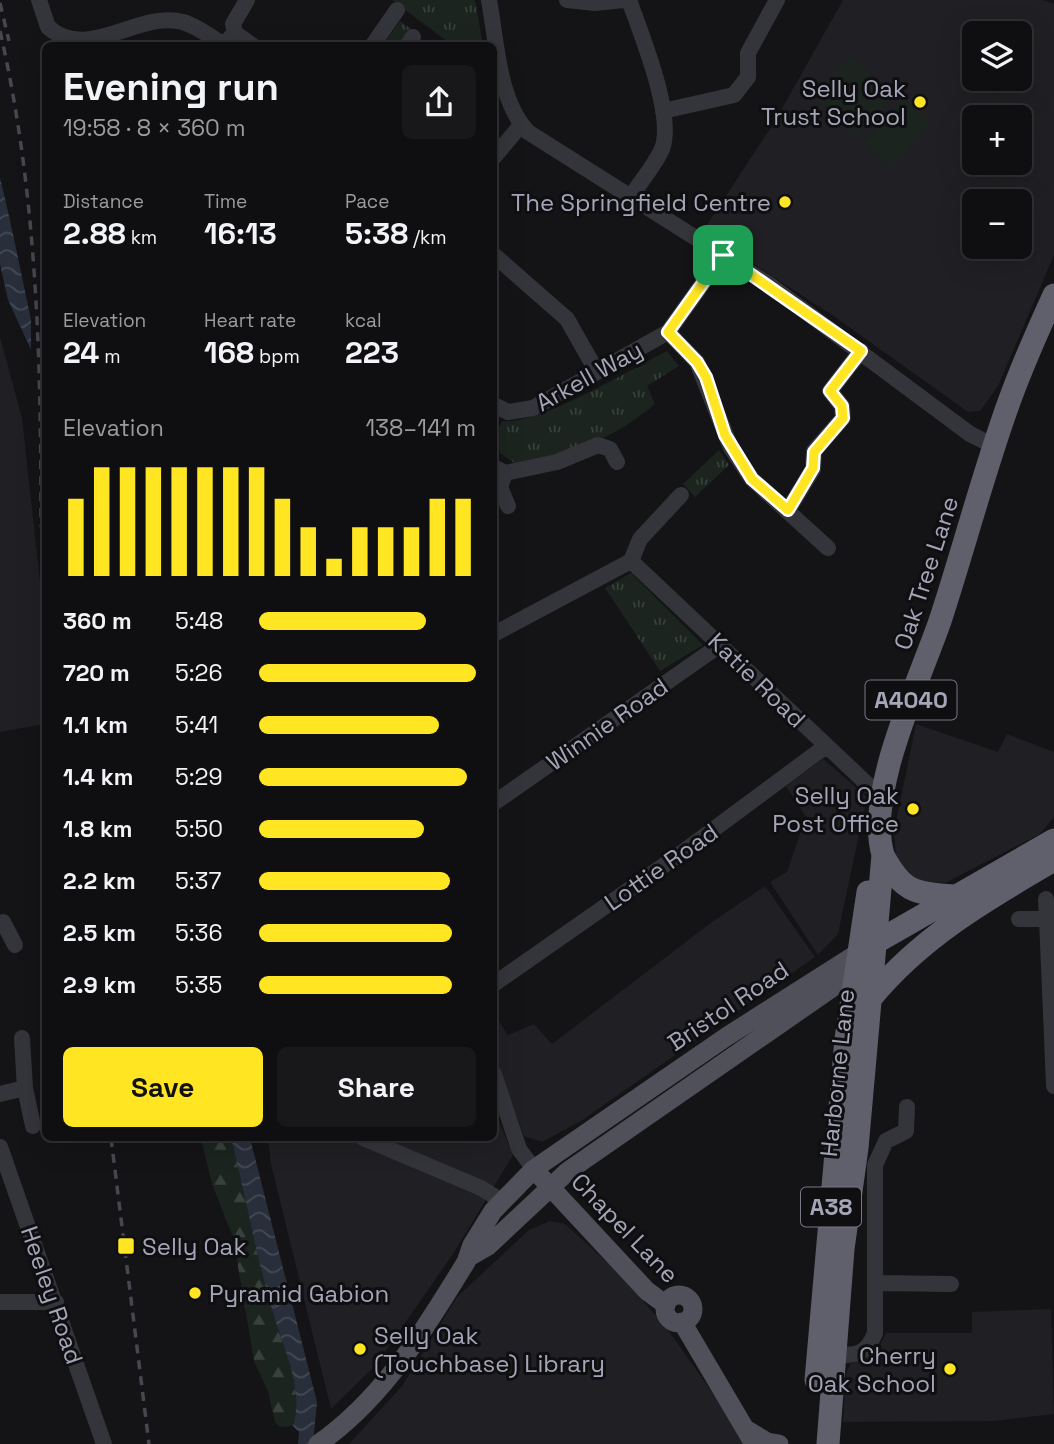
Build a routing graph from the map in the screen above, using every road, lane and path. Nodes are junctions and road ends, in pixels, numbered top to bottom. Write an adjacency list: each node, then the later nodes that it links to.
1 (39, 0): 9 (street)
2 (247, 0): 8 (street)
3 (489, 0): 13 (street)
4 (567, 0): 5 (street)
5 (627, 0): 15 (street)
6 (778, 0): 15 (street)
7 (397, 10): 12 (street)
8 (235, 33): 10 (street); 11 (street)
9 (217, 42)
10 (224, 42)
11 (247, 42)
12 (375, 42)
13 (497, 42)
14 (497, 43): 16 (street)
15 (663, 111): 18 (street)
16 (521, 125): 17 (street); 18 (street)
17 (497, 153)
18 (632, 195): 19 (street)
19 (723, 255): 22 (street, Arkell Way); 23 (street)
20 (497, 258): 24 (street)
21 (1054, 295): 26 (highway, Oak Tree Lane / A4040)
22 (668, 332): 24 (street, Arkell Way); 31 (street)
23 (861, 351): 26 (street); 31 (street)
24 (597, 372): 25 (street, Arkell Way)
25 (497, 411)
26 (994, 446): 37 (highway, Oak Tree Lane / A4040)
27 (617, 462): 28 (street)
28 (499, 470): 30 (street)
29 (681, 495): 33 (street)
30 (508, 506)
31 (788, 510): 32 (street)
32 (828, 548)
33 (631, 561): 34 (street); 35 (street, Katie Road)
34 (497, 632)
35 (720, 645): 36 (street, Katie Road); 38 (street, Winnie Road)
36 (826, 746): 37 (street, Katie Road); 50 (street, Lottie Road)
37 (883, 799): 40 (highway, Oak Tree Lane / A4040)
38 (497, 801)
39 (1054, 840): 42 (highway, Bristol Road)
40 (881, 848): 42 (highway); 49 (highway, Oak Tree Lane / A4040)
41 (1054, 860): 44 (highway)
42 (954, 896): 49 (highway, Bristol Road)
43 (1046, 899): 46 (street)
44 (976, 904): 49 (highway); 51 (highway)
45 (1019, 919): 46 (street)
46 (1047, 919): 54 (street)
47 (0, 923): 48 (street)
48 (15, 946)
49 (866, 957): 51 (highway, Harborne Lane / A38); 62 (main road, Bristol Road); 63 (highway, Harborne Lane / A38); 64 (main road, Bristol Road)
50 (497, 982)
51 (871, 998): 61 (highway, Harborne Lane / A38)
52 (22, 1038): 55 (street)
53 (497, 1083): 62 (street)
54 (1054, 1086)
55 (25, 1088): 56 (street); 58 (street)
56 (0, 1094)
57 (907, 1107): 61 (street)
58 (33, 1126)
59 (370, 1141): 65 (street)
60 (0, 1147): 70 (street, Heeley Road)
61 (867, 1156): 63 (street); 67 (street); 71 (highway, Harborne Lane / A38)
62 (534, 1169): 64 (main road, Chapel Lane); 65 (main road, Bristol Road)
63 (835, 1169): 77 (highway, Harborne Lane / A38)
64 (549, 1185): 66 (main road, Bristol Road); 72 (main road, Chapel Lane)
65 (502, 1201): 66 (main road, Bristol Road)
66 (469, 1257): 73 (main road, Bristol Road)
67 (877, 1283): 68 (street); 71 (street)
68 (951, 1284)
69 (0, 1302): 70 (street)
70 (56, 1302): 74 (street, Heeley Road)
71 (833, 1354): 78 (highway, Harborne Lane / A38)
72 (743, 1427): 75 (main road); 76 (main road)
73 (319, 1443)
74 (104, 1444)
75 (754, 1444)
76 (779, 1444)
77 (813, 1444)
78 (828, 1444)

